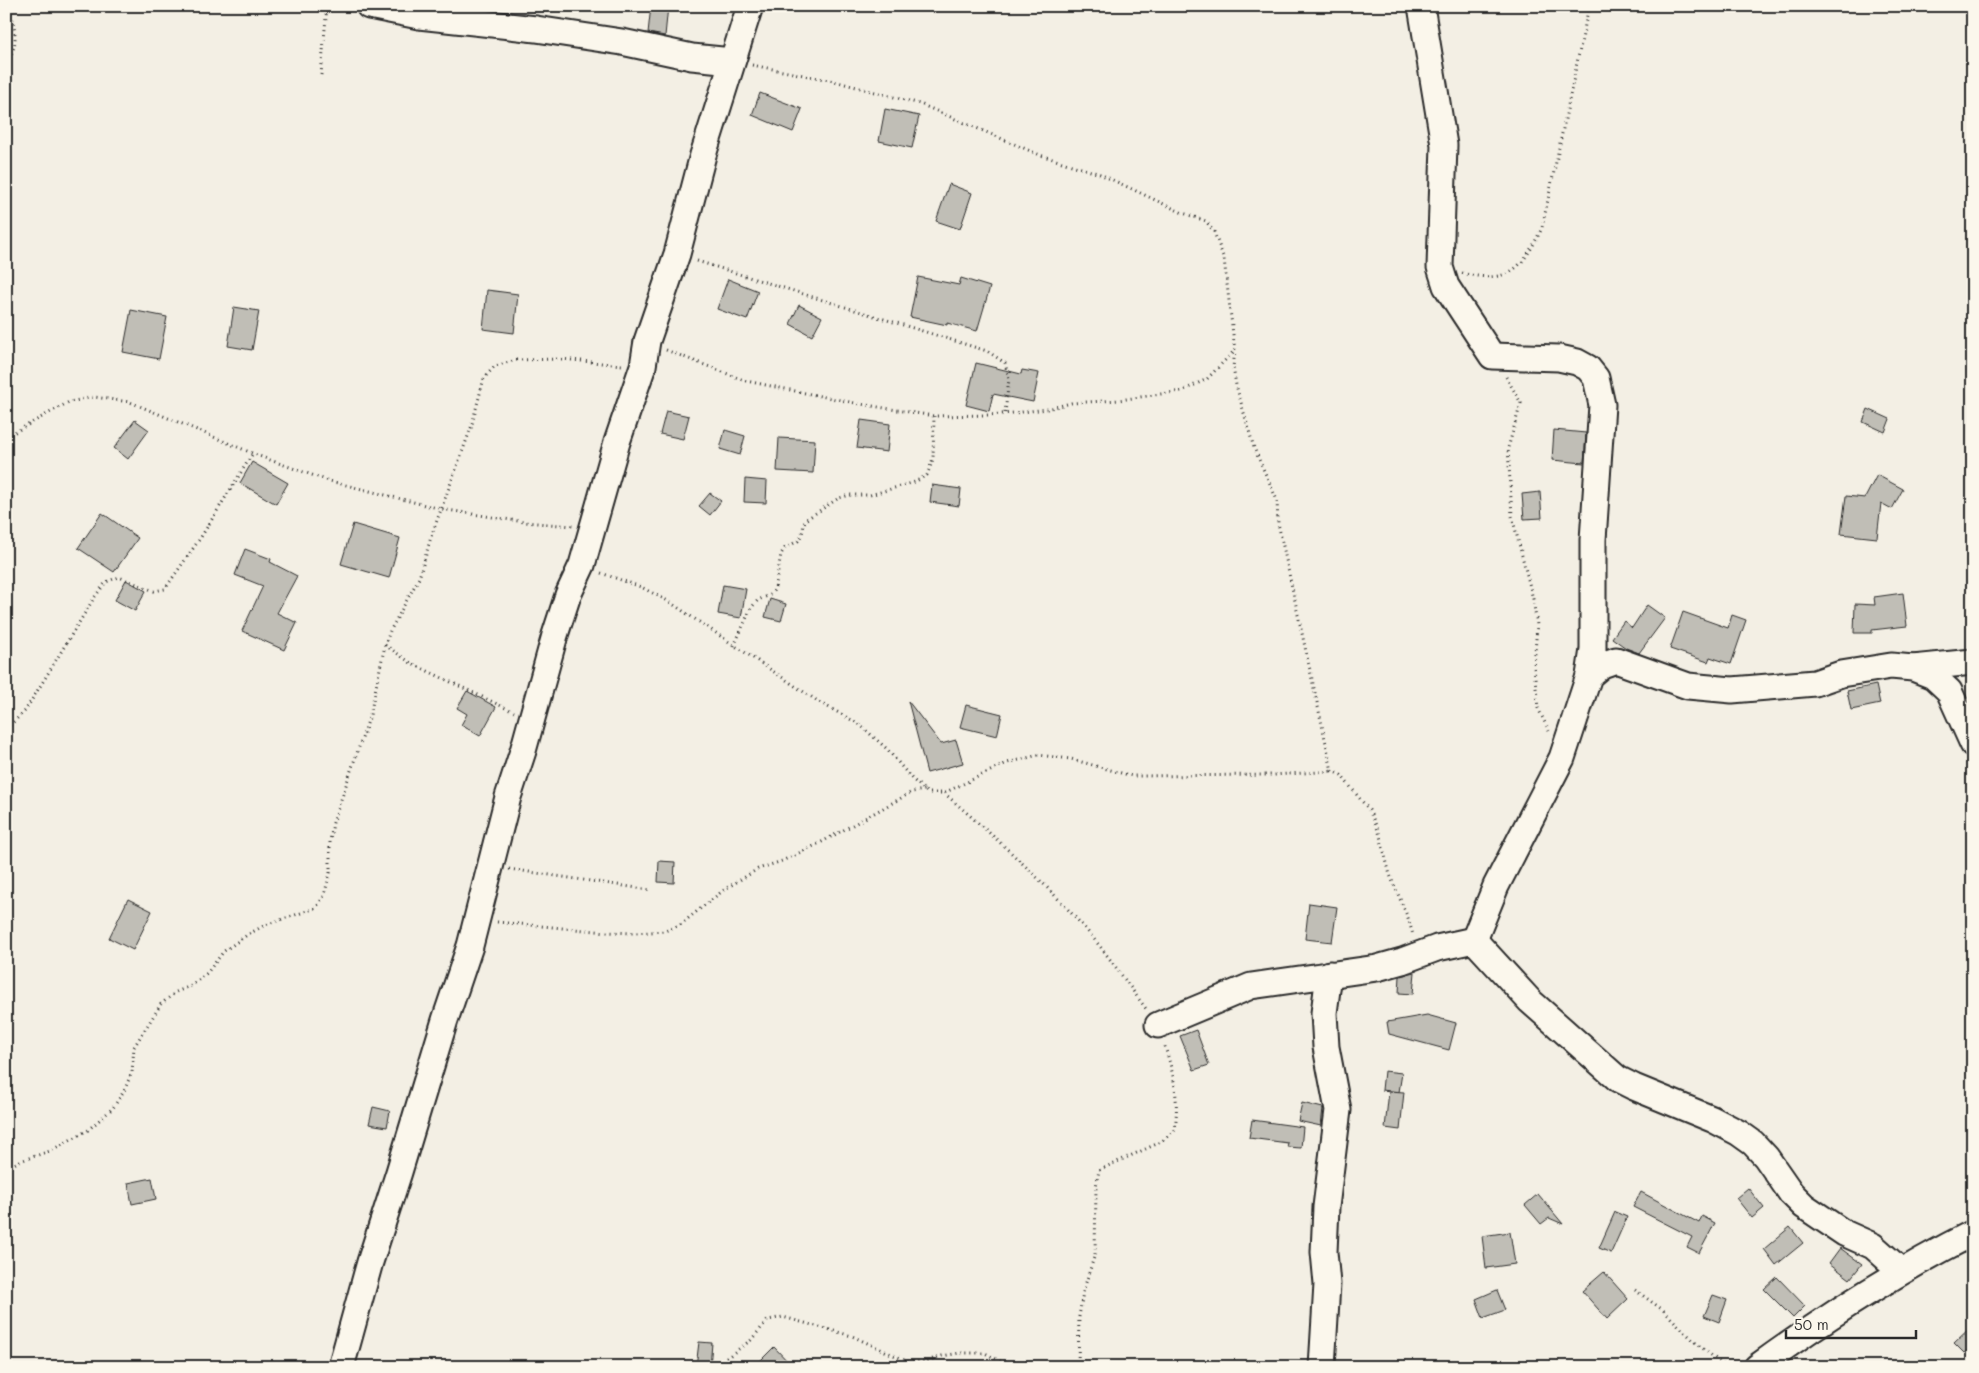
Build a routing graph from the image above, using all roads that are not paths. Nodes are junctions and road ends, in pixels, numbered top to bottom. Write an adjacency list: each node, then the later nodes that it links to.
1 (369, 6): 4 (street)
2 (750, 6): 4 (street)
3 (1420, 6): 7 (street)
4 (732, 61): 14 (street)
5 (1973, 662): 6 (street)
6 (1913, 668): 7 (street); 8 (street)
7 (1588, 676): 9 (street)
8 (1973, 744)
9 (1474, 940): 10 (street); 13 (street)
10 (1329, 974): 11 (street); 15 (street)
11 (1158, 1025)
12 (1973, 1234): 13 (street)
13 (1901, 1271): 16 (street)
14 (341, 1367)
15 (1322, 1367)
16 (1757, 1367)

